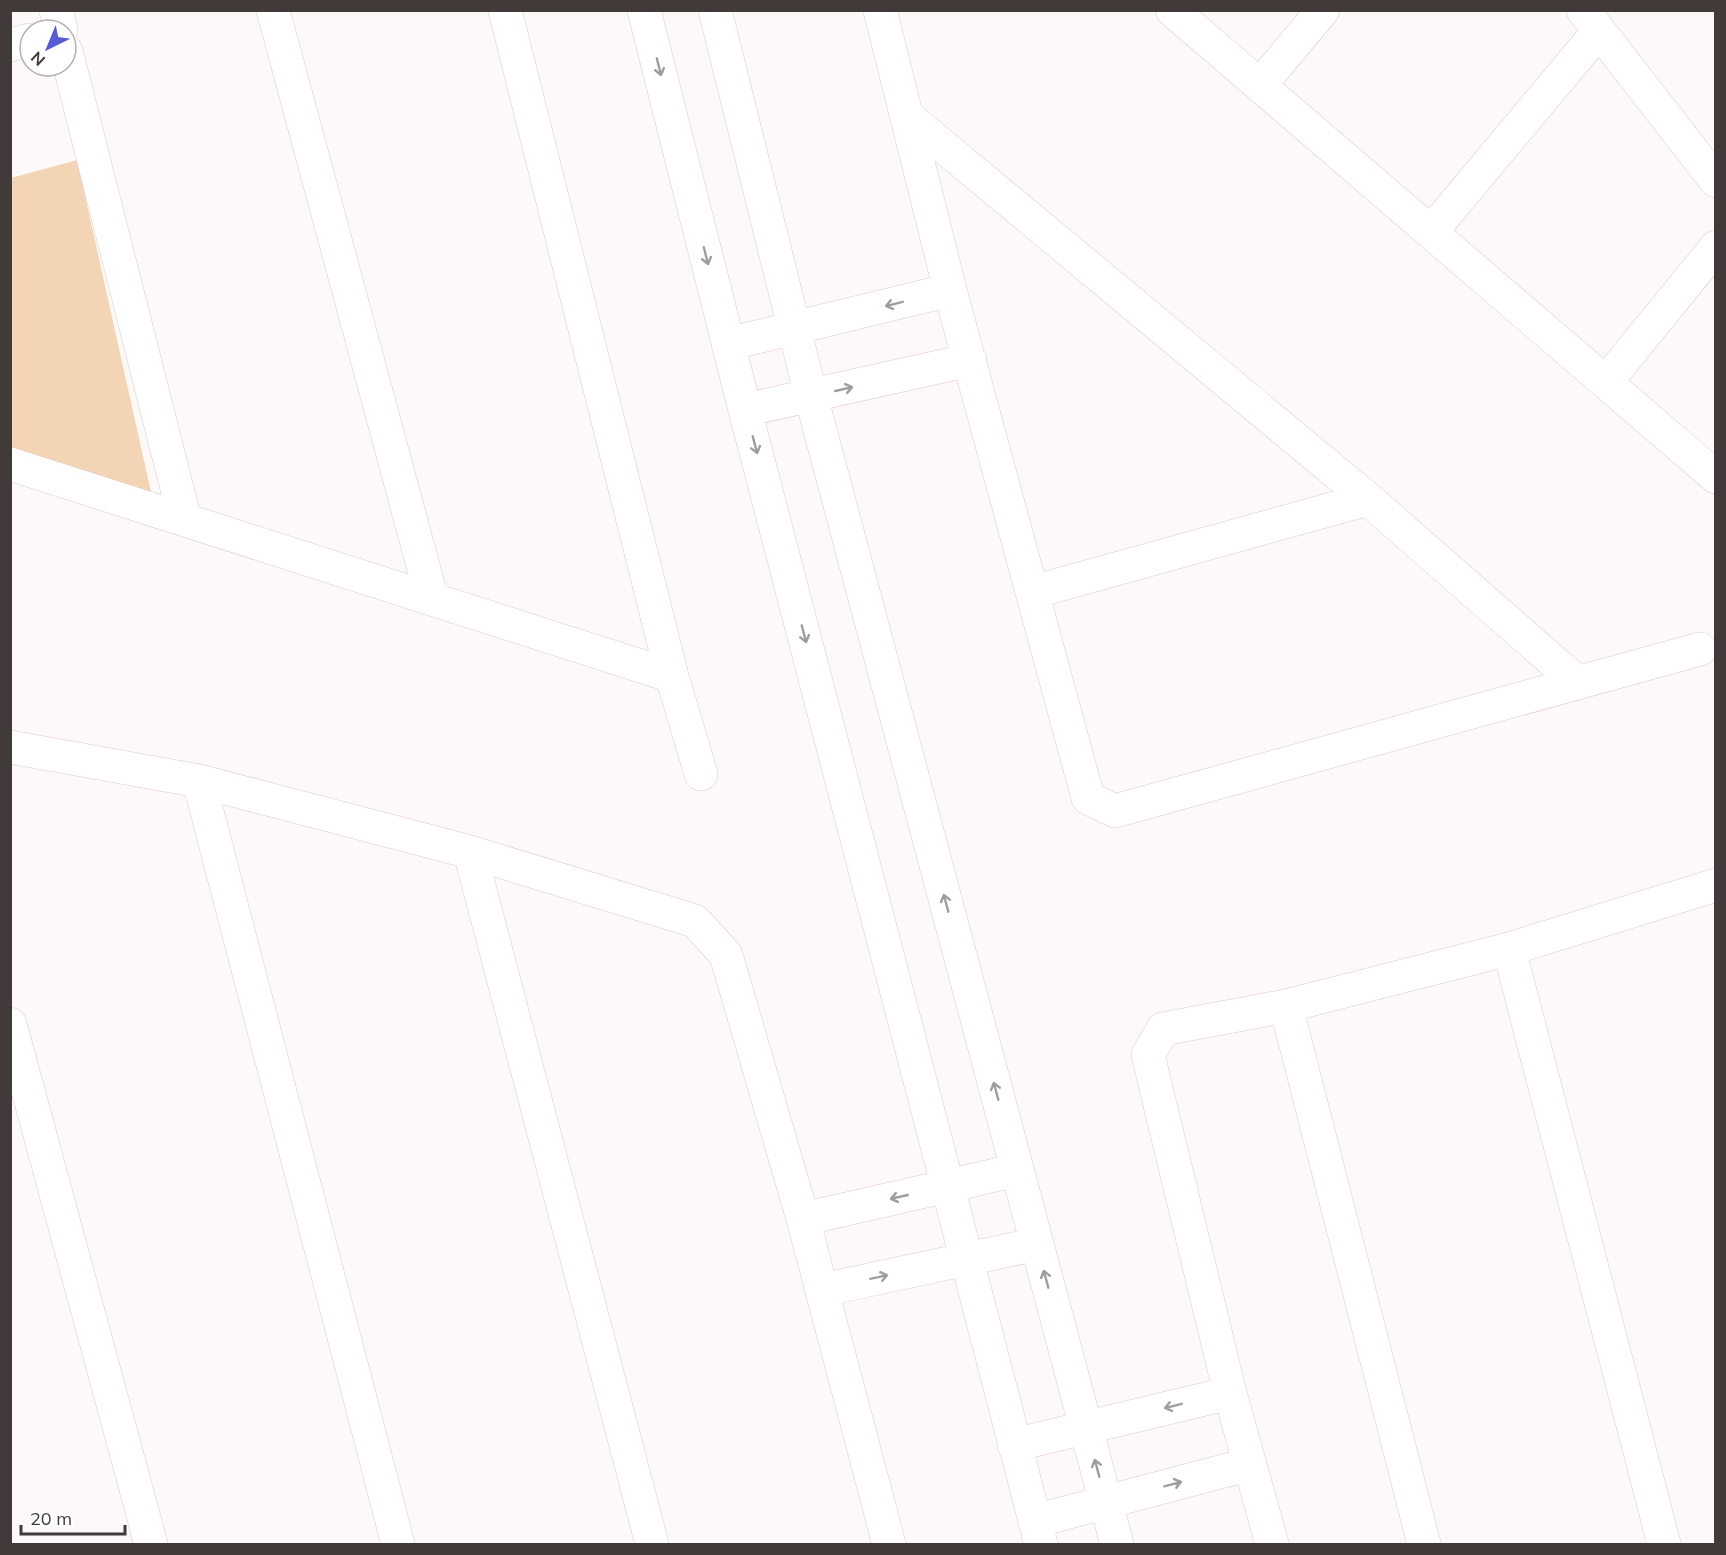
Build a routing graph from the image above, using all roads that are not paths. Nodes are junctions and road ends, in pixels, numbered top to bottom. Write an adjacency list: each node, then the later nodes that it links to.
1 (273, 10): 27 (street)
2 (505, 10): 29 (street)
3 (644, 10): 17 (street, one-way to 17)
4 (715, 10): 16 (street)
5 (880, 10): 11 (street)
6 (1172, 10): 10 (street)
7 (1323, 10): 10 (street)
8 (1591, 21): 12 (street); 13 (street)
9 (73, 78): 25 (street)
10 (1261, 84): 13 (street)
11 (908, 117): 15 (street); 24 (street)
12 (1716, 181)
13 (1431, 232): 19 (street)
14 (1716, 247): 19 (street)
15 (950, 290): 16 (street, one-way to 16); 18 (street)
16 (794, 328): 17 (street); 20 (street)
17 (728, 344): 21 (street)
18 (970, 360): 20 (street, one-way to 18); 26 (street)
19 (1606, 382): 23 (street)
20 (812, 396): 21 (street); 39 (street, one-way to 20)
21 (746, 410): 40 (street, one-way to 40)
22 (10, 464): 25 (street)
23 (1716, 477)
24 (1368, 499): 26 (street); 30 (street)
25 (185, 520): 27 (street)
26 (1033, 592): 30 (street)
27 (432, 599): 29 (street)
28 (1700, 649): 30 (street)
29 (672, 676): 32 (street)
30 (1578, 683)
31 (10, 747): 33 (street)
32 (701, 774)
33 (199, 781): 34 (street); 52 (street)
34 (470, 852): 41 (street); 53 (street)
35 (1716, 885): 36 (street)
36 (1509, 949): 37 (street); 58 (street)
37 (1286, 1006): 45 (street); 57 (street)
38 (10, 1024): 51 (street)
39 (1017, 1170): 40 (street); 42 (street)
40 (947, 1186): 41 (street, one-way to 41); 43 (street)
41 (803, 1219): 44 (street)
42 (1036, 1244): 43 (street); 46 (street, one-way to 42)
43 (966, 1259): 44 (street, one-way to 43); 47 (street)
44 (822, 1290): 54 (street)
45 (1230, 1392): 46 (street, one-way to 46); 48 (street)
46 (1086, 1427): 47 (street); 49 (street, one-way to 46)
47 (1014, 1445): 50 (street)
48 (1251, 1464): 49 (street, one-way to 48); 56 (street)
49 (1106, 1501): 50 (street); 55 (street)
50 (1038, 1533)
51 (151, 1545)
52 (398, 1545)
53 (652, 1545)
54 (889, 1545)
55 (1118, 1545)
56 (1272, 1545)
57 (1424, 1545)
58 (1664, 1545)

